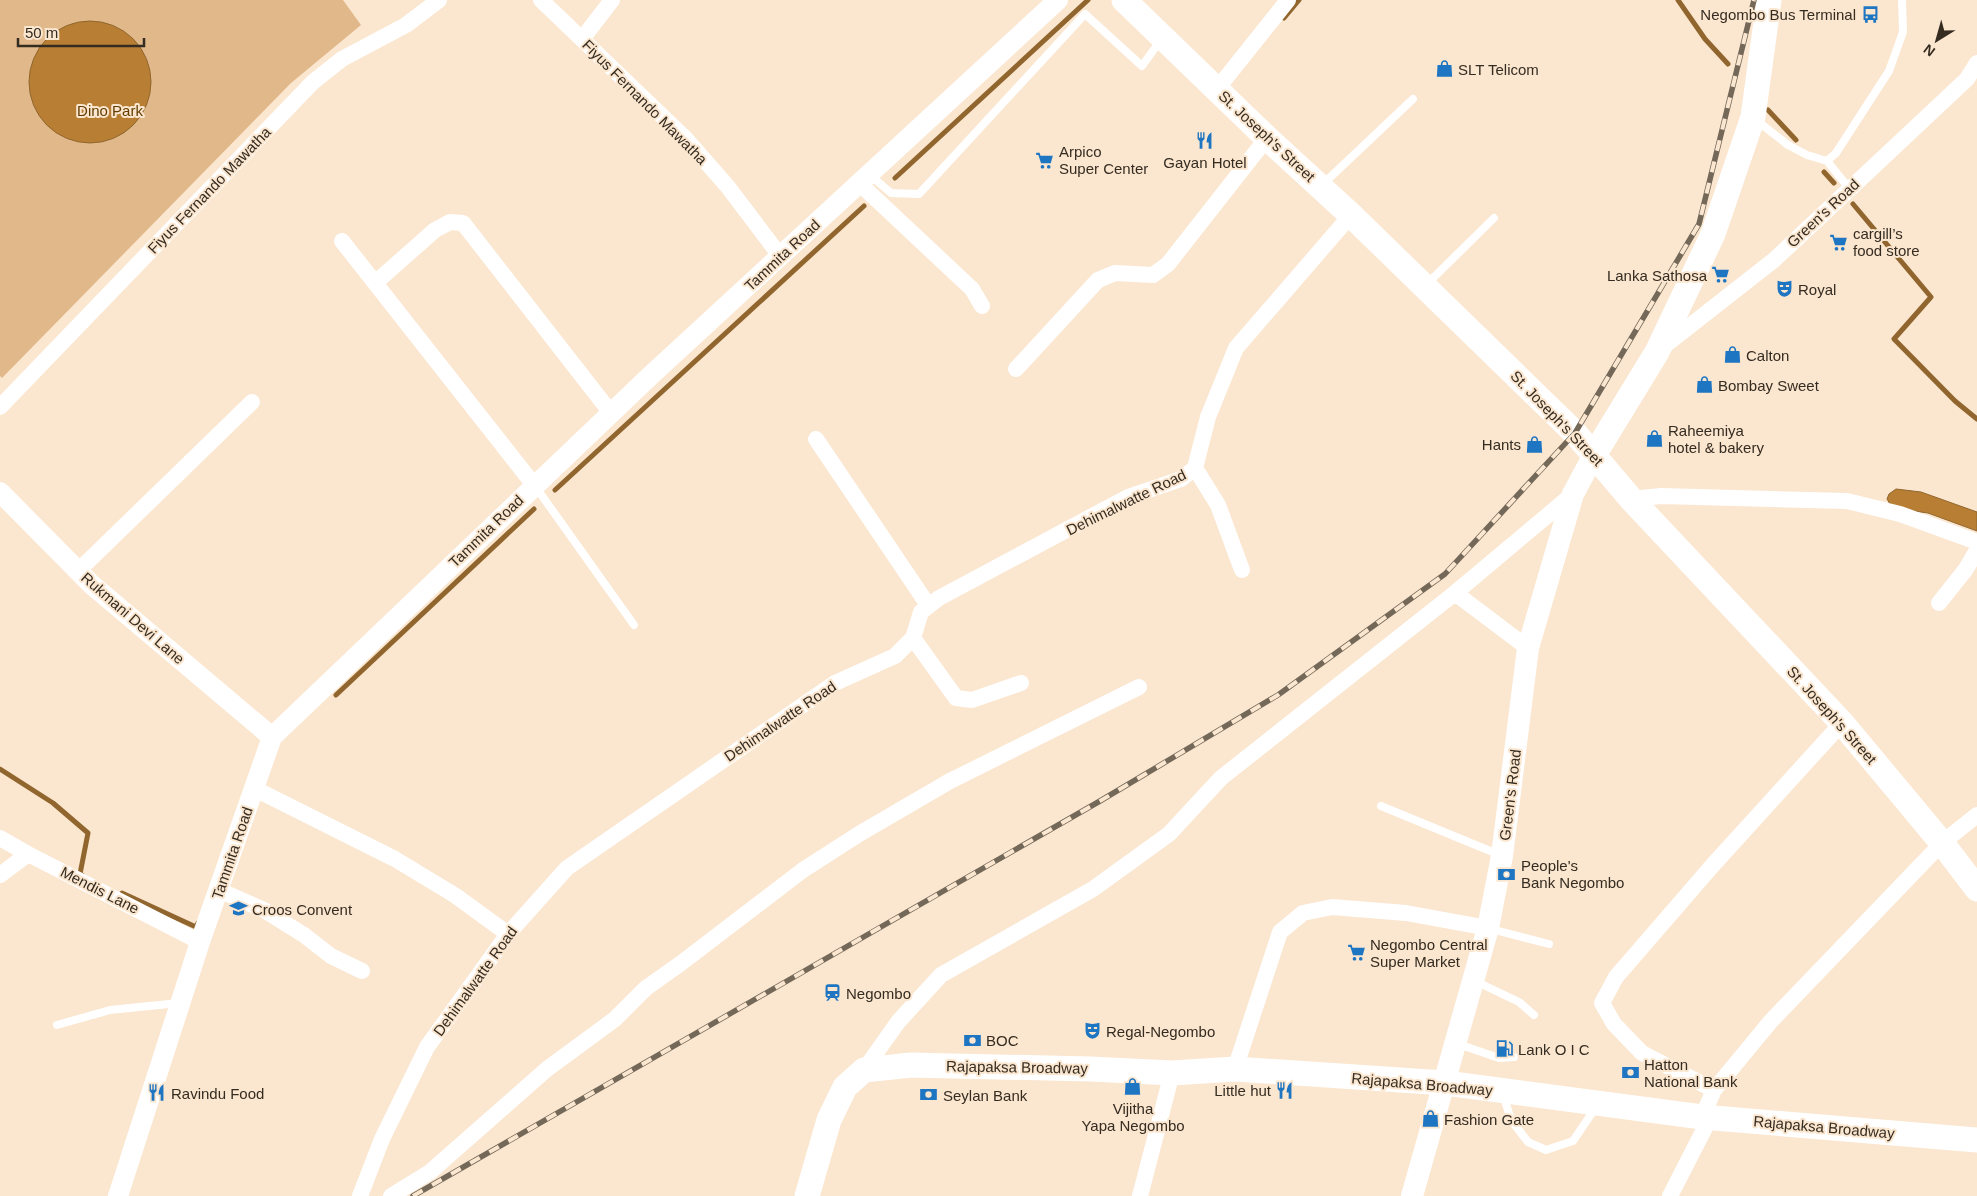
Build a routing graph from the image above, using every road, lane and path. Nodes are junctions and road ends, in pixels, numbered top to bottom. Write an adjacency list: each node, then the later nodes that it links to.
1 (439, 0): 30 (street, Fiyus Fernando Mawatha)
2 (540, 0): 10 (street, Fiyus Fernando Mawatha)
3 (612, 0): 10 (street)
4 (1058, 0): 17 (street, Tammita Road)
5 (1124, 0): 9 (main road, St. Joseph's Street)
6 (1288, 0): 12 (street)
7 (1769, 0): 14 (main road)
8 (1902, 0): 16 (lane)
9 (1163, 38): 12 (main road, St. Joseph's Street); 17 (lane)
10 (582, 39): 23 (street, Fiyus Fernando Mawatha)
11 (1977, 62): 19 (street, Green's Road)
12 (1217, 89): 15 (main road, St. Joseph's Street)
13 (1413, 99): 18 (lane)
14 (1753, 117): 16 (lane); 27 (main road)
15 (1267, 138): 18 (main road, St. Joseph's Street); 28 (street)
16 (1827, 161): 19 (lane)
17 (865, 179): 23 (street, Tammita Road); 26 (street)
18 (1320, 186): 20 (main road, St. Joseph's Street)
19 (1849, 188): 27 (street, Green's Road)
20 (1351, 214): 25 (main road, St. Joseph's Street); 34 (street, Dehimalwatte Road)
21 (1494, 218): 25 (lane)
22 (342, 241): 24 (street)
23 (781, 257): 31 (street, Tammita Road)
24 (375, 283): 31 (street); 35 (street)
25 (1424, 286): 33 (main road, St. Joseph's Street)
26 (982, 306)
27 (1657, 352): 33 (main road)
28 (1016, 369)
29 (252, 402): 42 (street)
30 (0, 407)
31 (611, 413): 35 (street, Tammita Road)
32 (816, 439): 45 (street)
33 (1594, 455): 36 (main road, Green's Road); 38 (main road, St. Joseph's Street)
34 (1195, 468): 41 (street); 45 (street, Dehimalwatte Road)
35 (534, 485): 46 (lane); 52 (street, Tammita Road)
36 (1573, 494): 43 (street); 48 (main road, Green's Road)
37 (2, 497): 42 (street, Rukmani Devi Lane)
38 (1632, 499): 39 (street); 51 (main road, St. Joseph's Street)
39 (1977, 542)
40 (1977, 550): 44 (street)
41 (1242, 570)
42 (78, 571): 52 (street, Rukmani Devi Lane)
43 (1455, 593): 48 (street); 75 (street)
44 (1939, 603)
45 (928, 605): 47 (street, Dehimalwatte Road)
46 (634, 625)
47 (913, 638): 49 (street); 64 (street, Dehimalwatte Road)
48 (1528, 648): 59 (main road, Green's Road)
49 (1021, 683)
50 (1139, 687): 85 (street)
51 (1842, 722): 57 (main road, St. Joseph's Street); 78 (street)
52 (272, 737): 53 (street, Tammita Road)
53 (255, 789): 62 (street, Tammita Road); 64 (street)
54 (1381, 806): 59 (lane)
55 (1977, 814): 57 (street)
56 (0, 838): 58 (street, Mendis Lane)
57 (1942, 843): 61 (main road, St. Joseph's Street); 78 (street)
58 (28, 854): 60 (street); 65 (street, Mendis Lane)
59 (1502, 856): 63 (main road, Green's Road)
60 (0, 875)
61 (1977, 889)
62 (219, 890): 65 (street, Tammita Road); 67 (street)
63 (1488, 928): 66 (lane); 68 (main road, Green's Road); 74 (street)
64 (508, 934): 84 (street, Dehimalwatte Road)
65 (200, 942): 69 (street, Tammita Road)
66 (1549, 944)
67 (362, 971)
68 (1473, 980): 70 (lane); 72 (main road, Green's Road)
69 (180, 1003): 71 (lane); 83 (street, Tammita Road)
70 (1534, 1015)
71 (57, 1025)
72 (1456, 1044): 73 (lane); 77 (main road, Green's Road)
73 (1514, 1057)
74 (1235, 1069): 76 (main road, Rajapaksa Broadway); 77 (main road, Rajapaksa Broadway)
75 (864, 1070): 76 (main road, Rajapaksa Broadway); 86 (main road)
76 (1172, 1073): 87 (street)
77 (1445, 1083): 79 (main road, Rajapaksa Broadway); 88 (main road, Green's Road)
78 (1714, 1090): 81 (street)
79 (1502, 1091): 80 (main road, Rajapaksa Broadway); 80 (lane)
80 (1598, 1104): 81 (main road, Rajapaksa Broadway)
81 (1706, 1117): 82 (main road, Rajapaksa Broadway); 89 (street)
82 (1977, 1140)
83 (118, 1196)
84 (360, 1196)
85 (391, 1196)
86 (807, 1196)
87 (1140, 1196)
88 (1412, 1196)
89 (1670, 1196)

